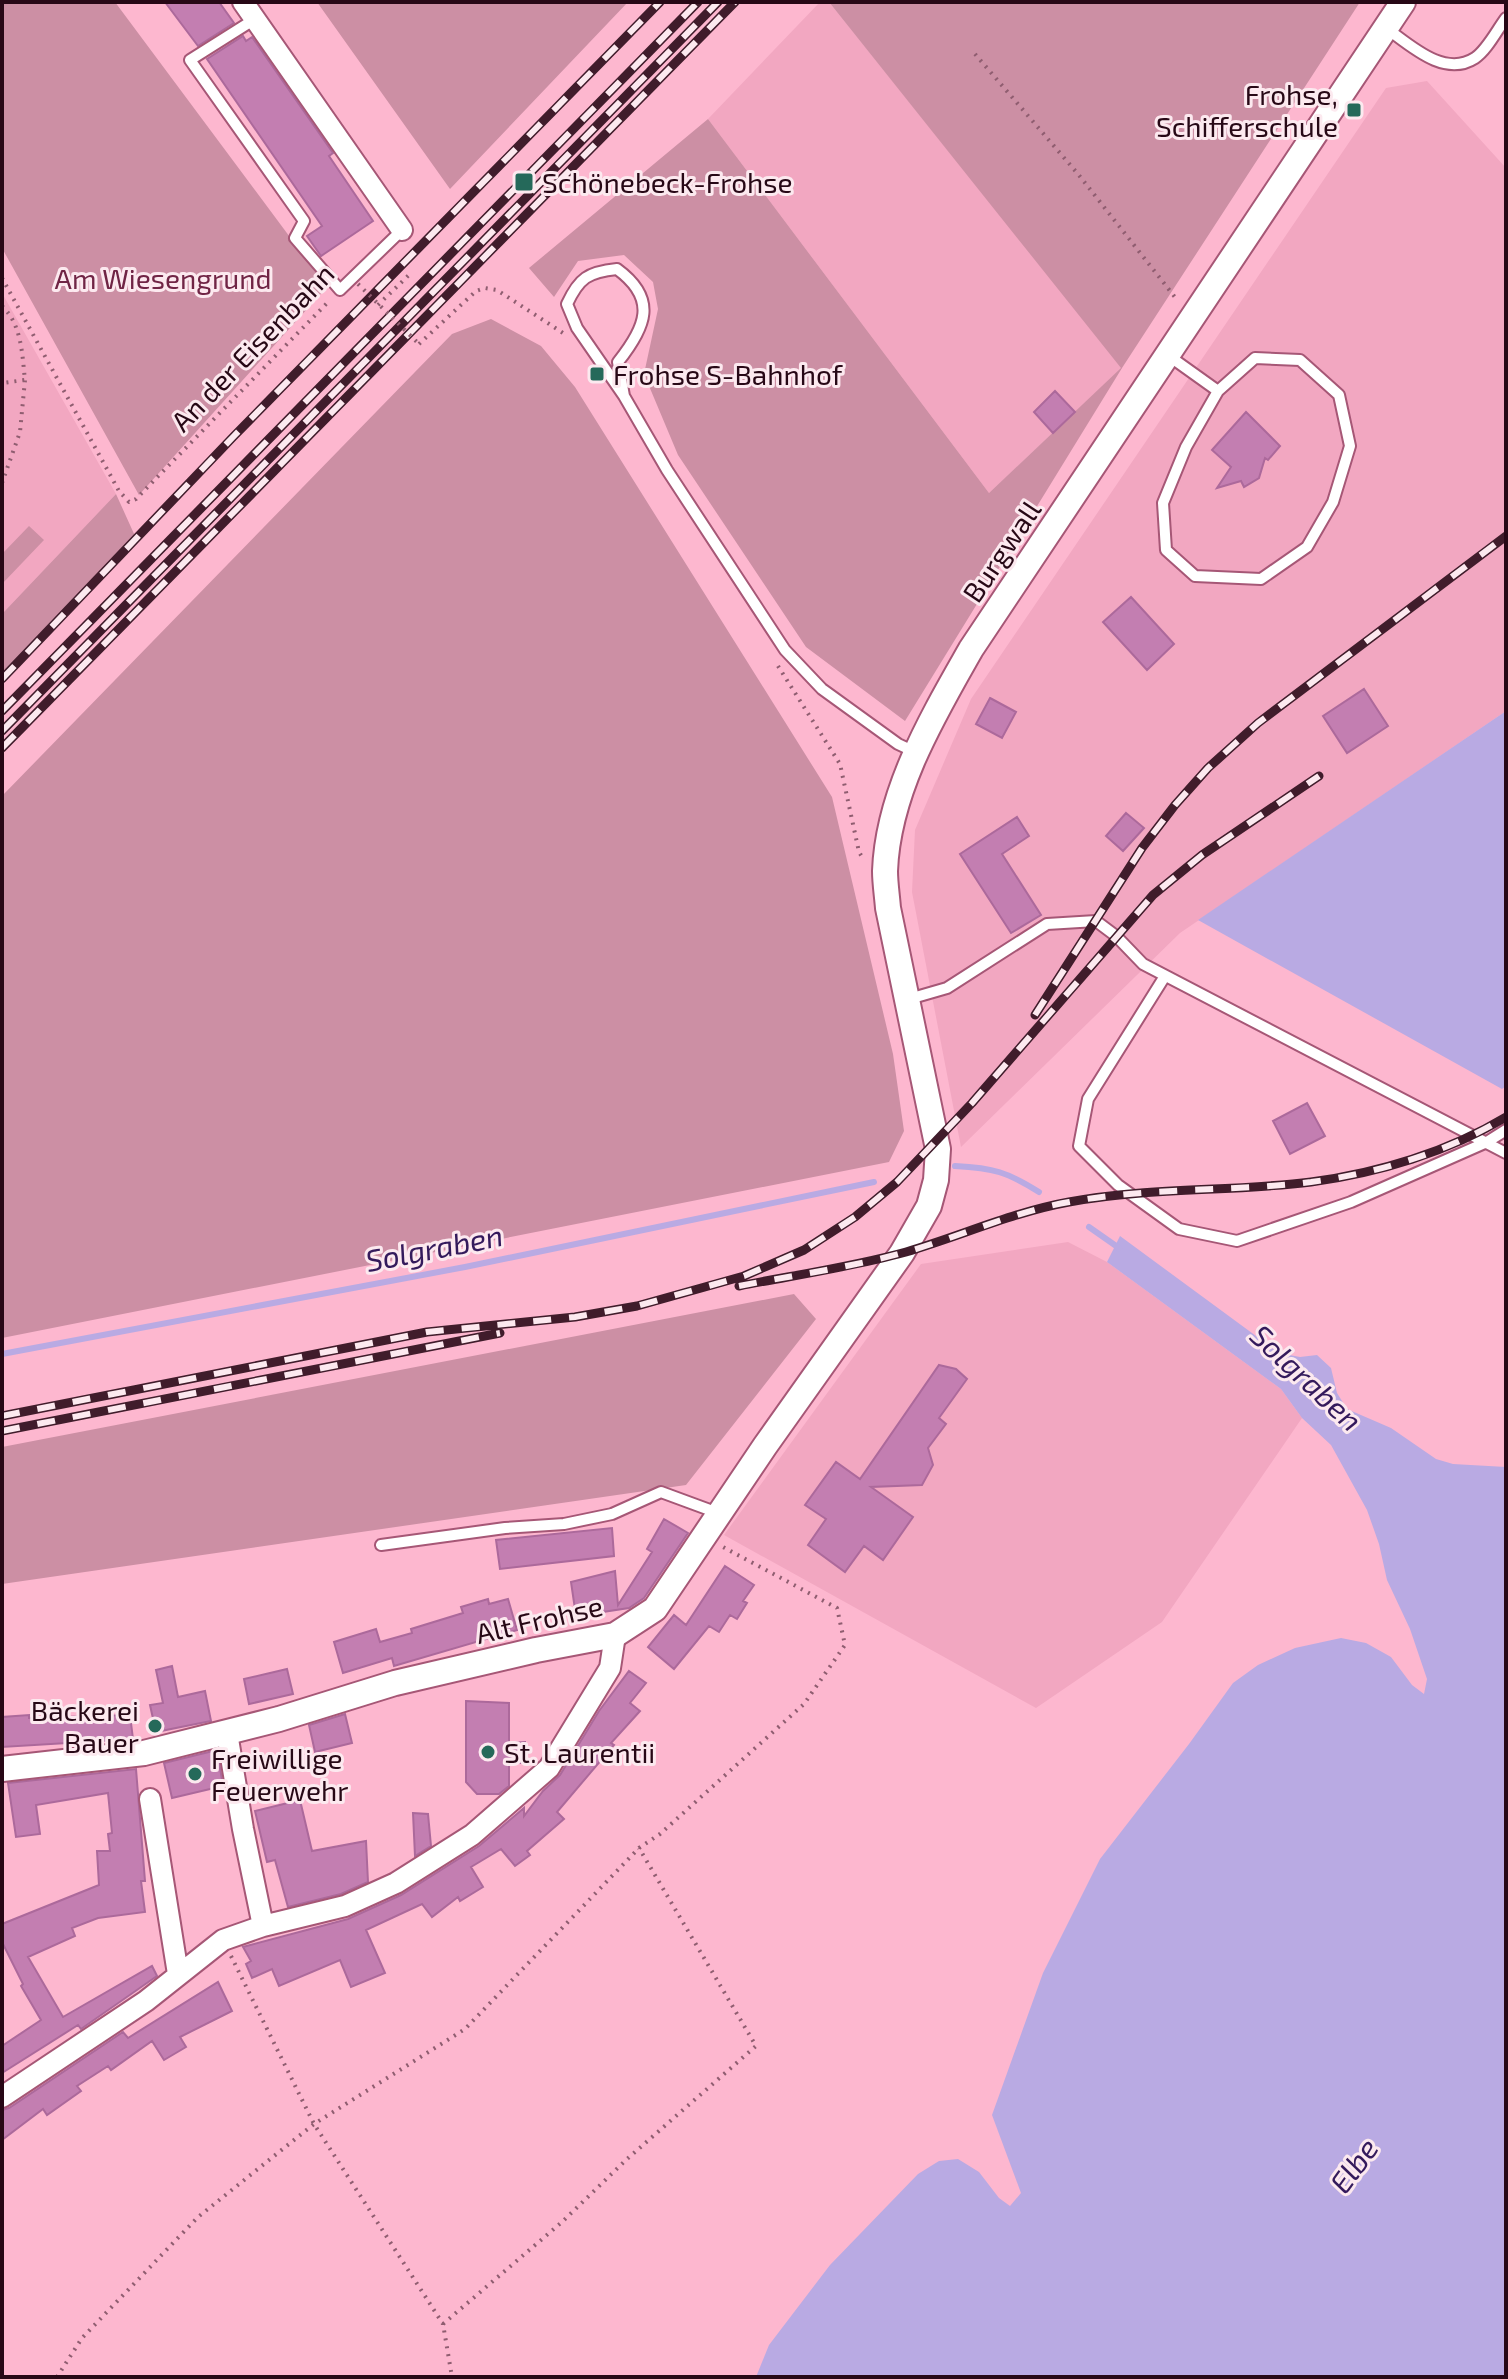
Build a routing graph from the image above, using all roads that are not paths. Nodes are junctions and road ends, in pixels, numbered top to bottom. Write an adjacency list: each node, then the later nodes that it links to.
1 (1403, 2): 4 (street, Burgwall)
2 (249, 10): 5 (street); 5 (lane, An der Eisenbahn)
3 (1506, 18): 4 (lane)
4 (1386, 28): 6 (street, Burgwall)
5 (402, 230)
6 (1169, 356): 7 (lane); 9 (street, Burgwall)
7 (1218, 391): 7 (lane)
8 (624, 396): 8 (lane); 9 (lane)
9 (917, 753): 11 (street, Burgwall)
10 (1165, 976): 11 (lane); 13 (lane); 13 (lane)
11 (907, 1000): 15 (street, Burgwall)
12 (1506, 1130): 13 (lane)
13 (1487, 1142): 14 (lane)
14 (1506, 1153)
15 (929, 1206): 16 (street, Alt Frohse)
16 (718, 1513): 17 (lane); 18 (street, Alt Frohse)
17 (381, 1545)
18 (615, 1635): 19 (street, Alt Frohse); 22 (street)
19 (227, 1733): 20 (street, Alt Frohse); 22 (street)
20 (2, 1769)
21 (150, 1799): 23 (street)
22 (263, 1926): 23 (street)
23 (178, 1974): 24 (street)
24 (2, 2097)

